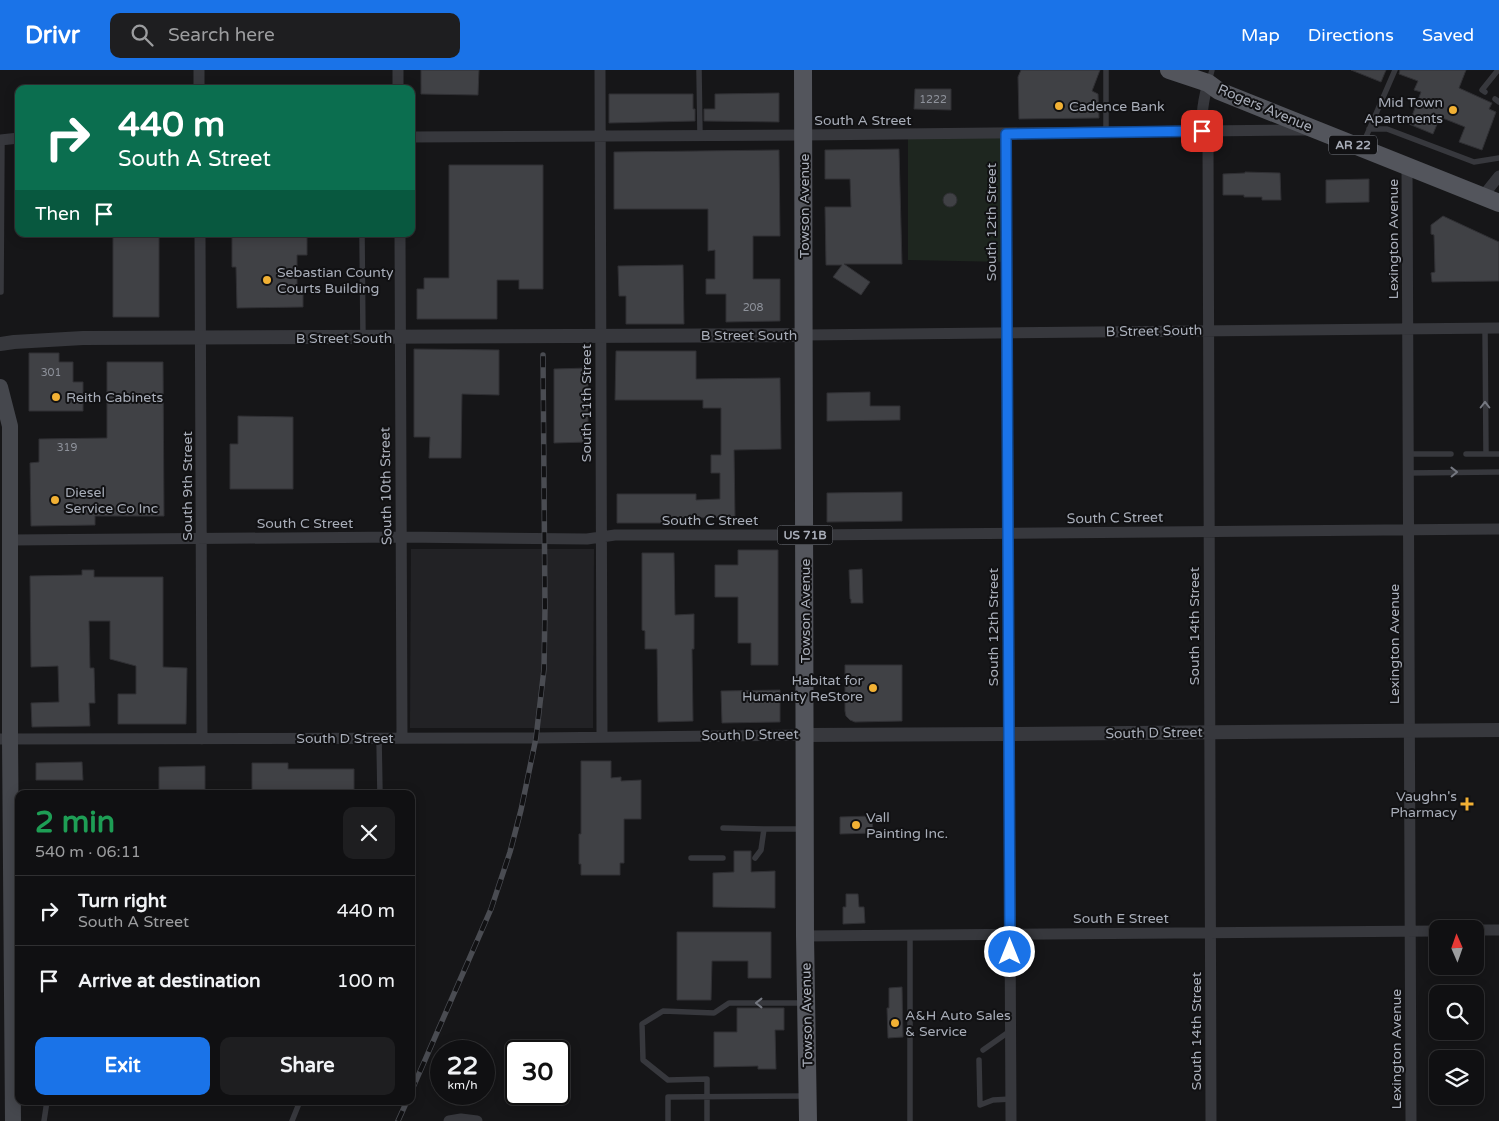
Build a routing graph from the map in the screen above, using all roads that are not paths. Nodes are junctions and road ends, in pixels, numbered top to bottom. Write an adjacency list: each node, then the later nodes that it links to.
1 (199, 70): 11 (street)
2 (398, 70): 12 (street)
3 (600, 70): 20 (street, South 11th Street)
4 (699, 70): 21 (lane)
5 (803, 70): 19 (main road, Towson Avenue / US 71B)
6 (1106, 70): 17 (lane)
7 (1169, 70): 10 (main road, Rogers Avenue / AR 22)
8 (1395, 70): 14 (lane)
9 (1498, 70): 13 (lane)
10 (1207, 74): 15 (main road, Rogers Avenue / AR 22); 16 (street, South 14th Street)
11 (199, 85)
12 (398, 85)
13 (1485, 92)
14 (1370, 128): 25 (lane); 26 (lane)
15 (1315, 130): 16 (street, South A Street); 25 (main road, Rogers Avenue / AR 22)
16 (1202, 131): 17 (street, South A Street); 37 (street, South 14th Street)
17 (1106, 132): 18 (street, South A Street)
18 (1006, 134): 19 (street, South A Street); 38 (street, South 12th Street)
19 (804, 135): 21 (street, South A Street); 39 (main road, Towson Avenue / US 71B)
20 (600, 136): 21 (street, South A Street); 22 (street, South A Street); 40 (street, South 11th Street)
21 (700, 136)
22 (415, 137)
23 (15, 138): 24 (street)
24 (1, 139): 33 (lane)
25 (1361, 148): 27 (main road, Rogers Avenue / AR 22)
26 (1499, 158)
27 (1407, 166): 29 (main road, Rogers Avenue / AR 22); 36 (street, Lexington Avenue)
28 (1499, 176): 29 (street)
29 (1491, 200)
30 (200, 237): 43 (street, South 9th Street)
31 (362, 237): 42 (lane)
32 (400, 237): 41 (street, South 10th Street)
33 (0, 292)
34 (1485, 328): 35 (street, B Street South); 36 (street, B Street South); 49 (lane, one-way to 34)
35 (1499, 328)
36 (1408, 329): 37 (street, B Street South); 46 (street, Lexington Avenue)
37 (1208, 331): 38 (street, B Street South); 55 (street, South 14th Street)
38 (1007, 333): 39 (street, B Street South); 56 (street, South 12th Street)
39 (804, 335): 40 (street, B Street South); 57 (main road, Towson Avenue / US 71B)
40 (601, 336): 41 (street, B Street South); 59 (street, South 11th Street)
41 (400, 337): 42 (street, B Street South); 58 (street, South 10th Street)
42 (363, 338): 43 (street, B Street South)
43 (201, 339): 44 (street, B Street South); 60 (street, South 9th Street)
44 (0, 344)
45 (0, 388): 61 (main road)
46 (1408, 454): 47 (lane); 52 (street, Lexington Avenue)
47 (1451, 454)
48 (1466, 454): 49 (lane)
49 (1486, 454): 50 (lane)
50 (1499, 454)
51 (1499, 472): 52 (lane, one-way to 51)
52 (1408, 473): 54 (street, Lexington Avenue)
53 (1499, 529): 54 (street, South C Street)
54 (1409, 530): 55 (street, South C Street); 62 (street, Lexington Avenue)
55 (1208, 532): 56 (street, South C Street); 64 (street, South 14th Street)
56 (1008, 534): 57 (street, South C Street); 65 (street, South 12th Street)
57 (805, 535): 59 (street, South C Street); 66 (main road, Towson Avenue / US 71B)
58 (401, 537): 59 (street, South C Street); 60 (street, South C Street); 69 (street, South 10th Street)
59 (600, 537): 67 (street, South 11th Street)
60 (202, 539): 61 (street, South C Street); 71 (street, South 9th Street)
61 (11, 540): 70 (main road)
62 (1410, 730): 63 (street, South D Street); 64 (street, South D Street); 81 (street, Lexington Avenue)
63 (1499, 730)
64 (1210, 733): 65 (street, South D Street); 83 (street, South 14th Street)
65 (1009, 734): 66 (street, South D Street); 84 (street, South 12th Street)
66 (805, 735): 67 (street, South D Street); 75 (main road, Towson Avenue / US 71B)
67 (602, 737): 69 (street, South D Street)
68 (380, 738): 69 (street, South D Street); 71 (street, South D Street); 72 (lane)
69 (402, 738)
70 (5, 739): 71 (street, South D Street); 87 (main road)
71 (202, 739)
72 (380, 790)
73 (723, 828): 74 (lane)
74 (764, 829): 75 (lane); 78 (lane)
75 (805, 829): 86 (main road, Towson Avenue / US 71B)
76 (690, 858): 77 (lane)
77 (723, 858)
78 (755, 858)
79 (1484, 930): 80 (street)
80 (1499, 930)
81 (1411, 931): 82 (street, South E Street); 83 (street, South E Street); 110 (street, Lexington Avenue)
82 (1429, 931)
83 (1211, 933): 84 (street, South E Street); 109 (street, South 14th Street)
84 (1010, 934): 85 (street, South E Street); 90 (street, South 12th Street)
85 (910, 935): 86 (street, South E Street); 107 (lane)
86 (805, 936): 88 (main road, Towson Avenue / US 71B)
87 (6, 940): 89 (main road)
88 (806, 1003): 94 (main road, Towson Avenue / US 71B); 95 (lane, one-way to 95)
89 (15, 1010)
90 (1010, 1031): 91 (lane); 96 (street, South 12th Street)
91 (983, 1050)
92 (15, 1052): 100 (main road)
93 (979, 1060): 96 (lane)
94 (808, 1096): 95 (lane); 106 (main road, Towson Avenue / US 71B)
95 (707, 1097): 104 (lane); 105 (lane)
96 (1011, 1099): 108 (street, South 12th Street)
97 (46, 1105): 101 (lane)
98 (298, 1105): 102 (lane)
99 (450, 1120): 103 (street)
100 (13, 1121)
101 (44, 1121)
102 (292, 1121)
103 (477, 1121)
104 (668, 1121)
105 (707, 1121)
106 (808, 1121)
107 (910, 1121)
108 (1011, 1121)
109 (1211, 1121)
110 (1411, 1121)

